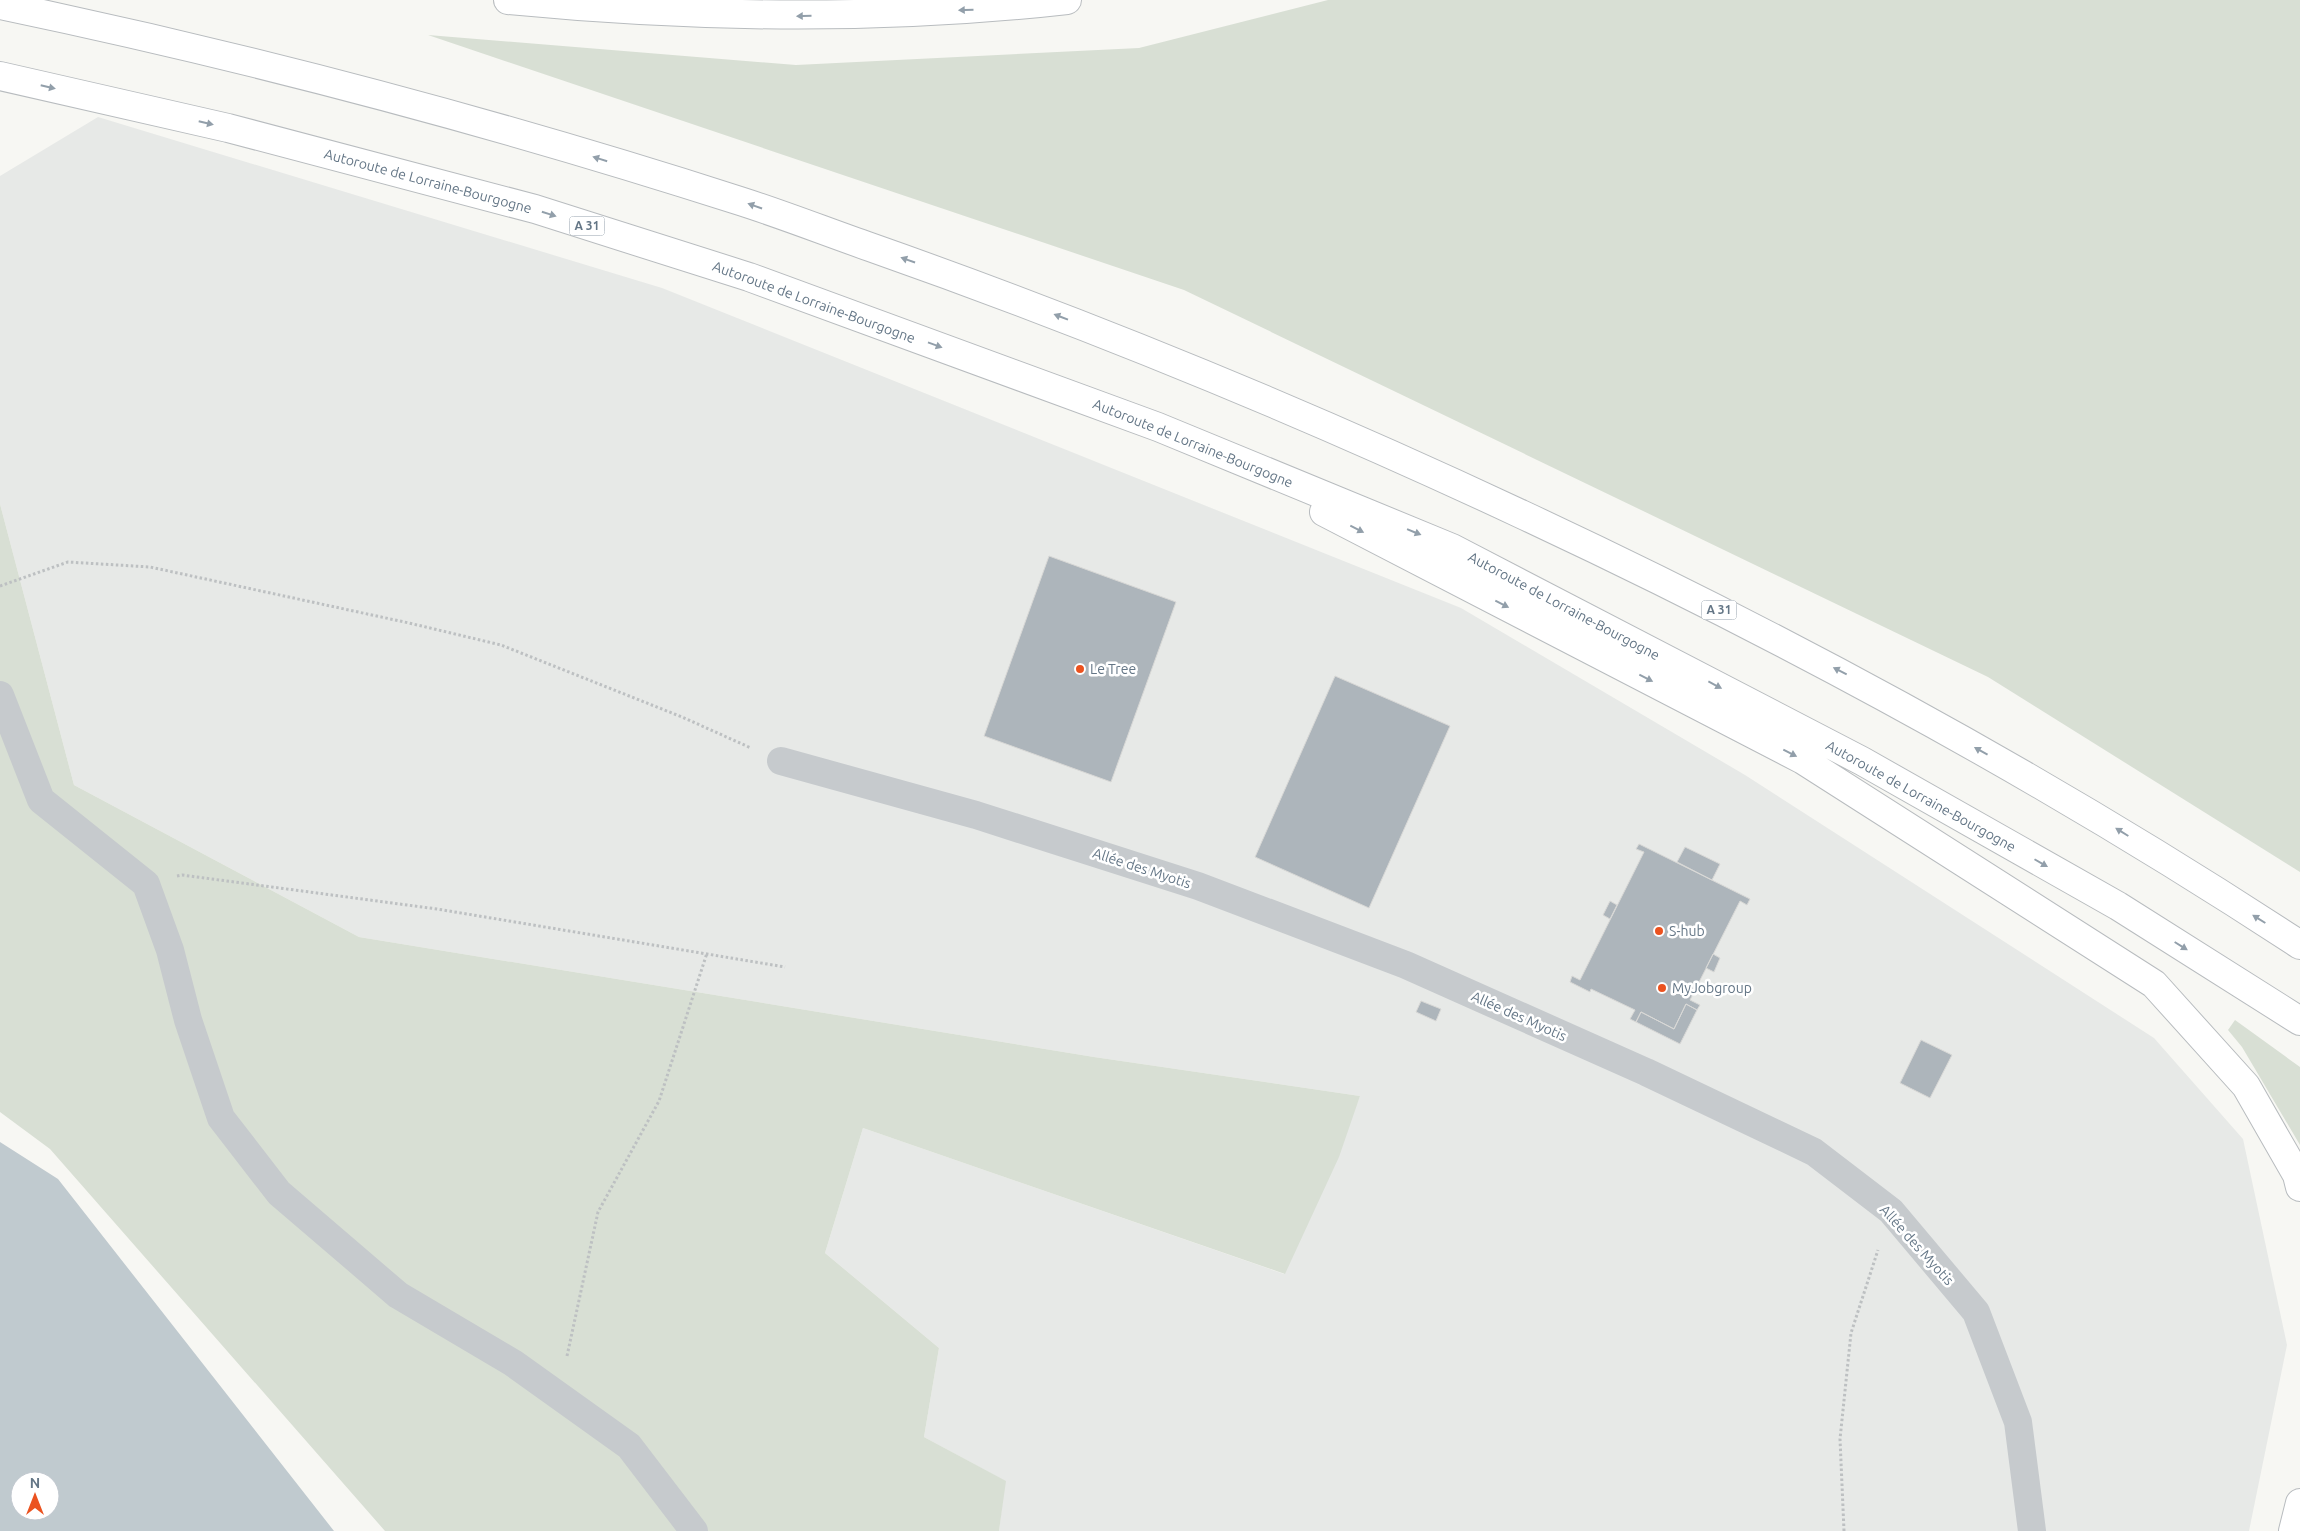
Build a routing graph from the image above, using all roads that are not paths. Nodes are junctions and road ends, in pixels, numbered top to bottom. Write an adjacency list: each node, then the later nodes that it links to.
1 (508, 0): 2 (highway, one-way to 1)
2 (1067, 0)
3 (0, 4): 8 (highway, A 31, one-way to 3)
4 (0, 76): 5 (highway, Autoroute de Lorraine-Bourgogne / A 31, one-way to 5)
5 (1158, 427): 9 (highway, Autoroute de Lorraine-Bourgogne / A 31, one-way to 9); 10 (highway, one-way to 10)
6 (0, 695): 12 (street)
7 (781, 761): 13 (street, Allée des Myotis)
8 (2300, 945)
9 (2300, 1020)
10 (2300, 1187)
11 (2300, 1503): 14 (highway)
12 (694, 1531)
13 (2032, 1531)
14 (2293, 1531)

